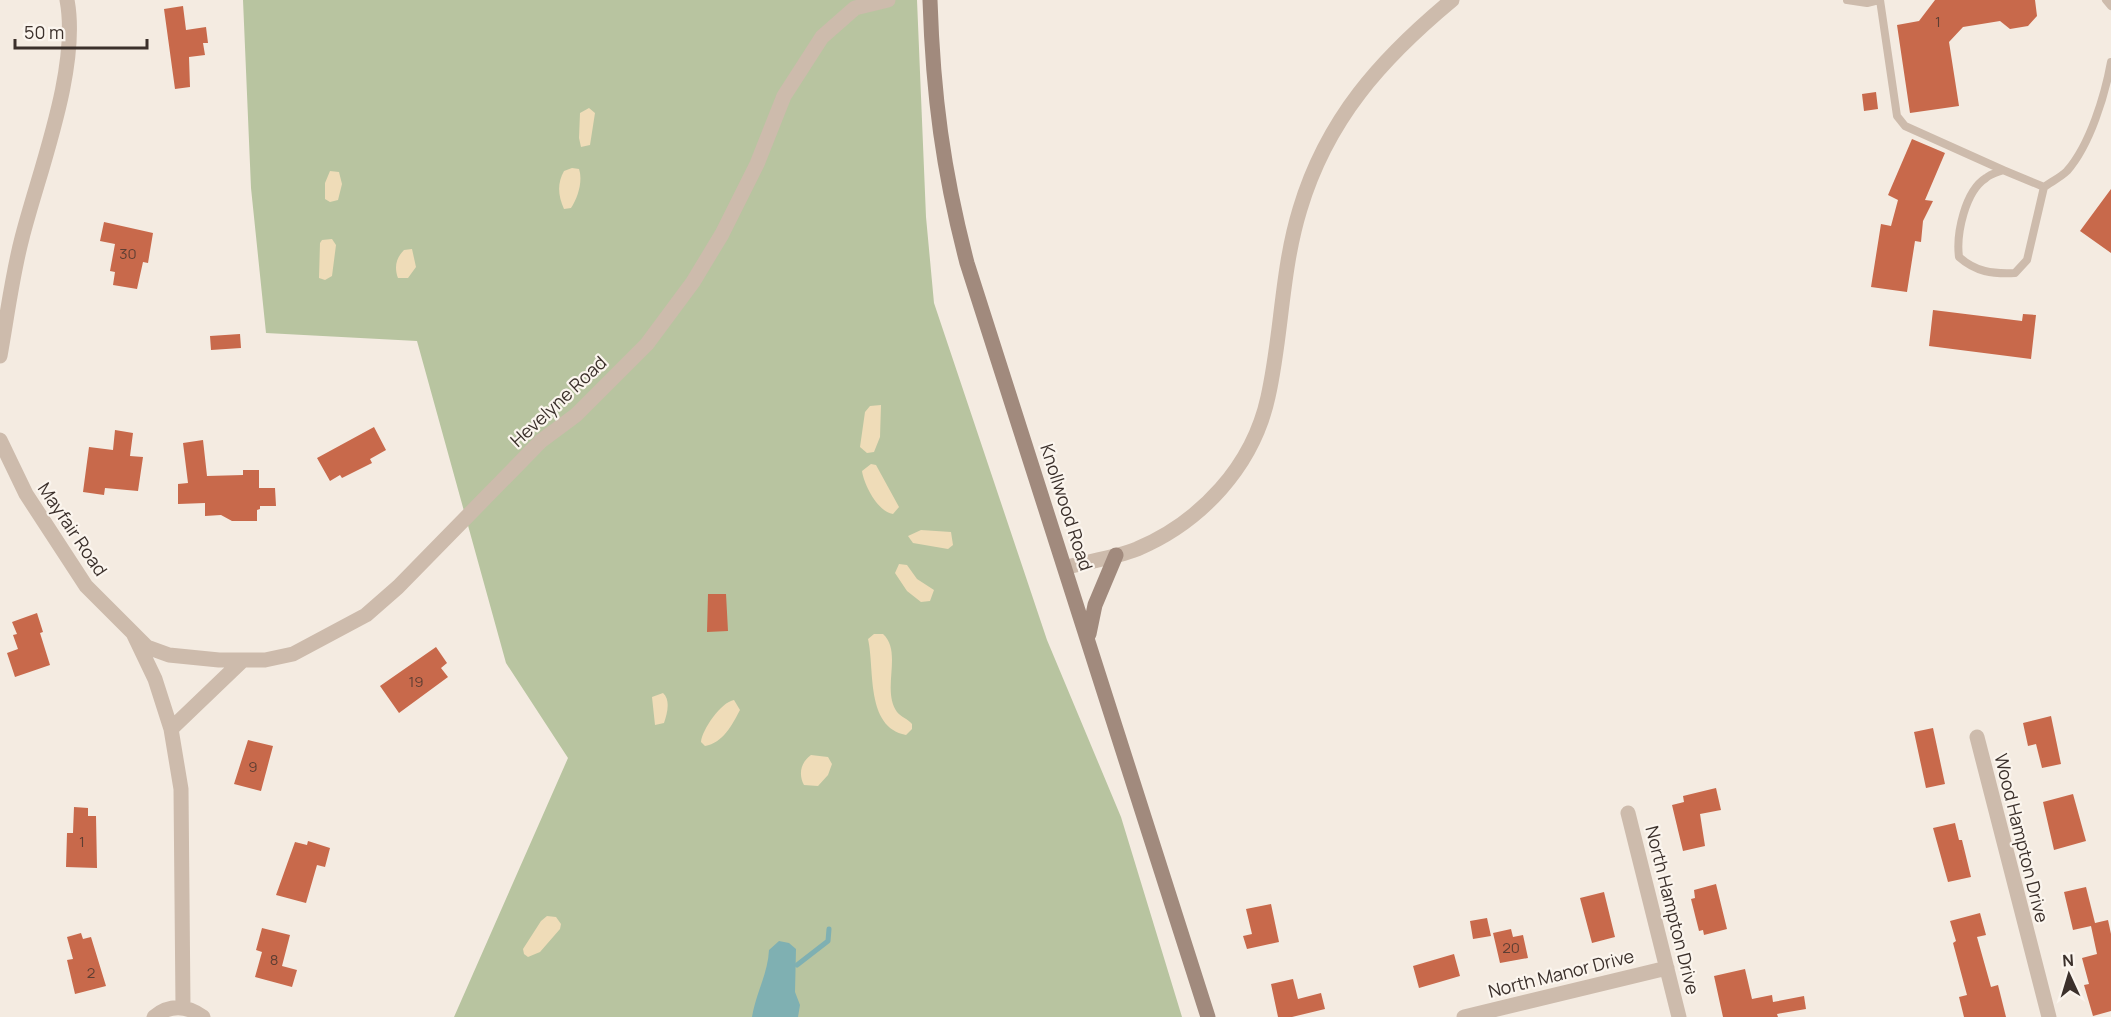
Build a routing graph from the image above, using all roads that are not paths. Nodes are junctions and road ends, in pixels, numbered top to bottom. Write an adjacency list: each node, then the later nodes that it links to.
1 (67, 0): 10 (street)
2 (888, 0): 16 (street, Hevelyne Road)
3 (930, 0): 13 (main road, Knollwood Road)
4 (1452, 0): 12 (street)
5 (1846, 0): 6 (lane)
6 (1880, 0): 8 (lane)
7 (2111, 62): 9 (lane)
8 (2003, 170): 9 (lane); 9 (lane)
9 (2044, 187)
10 (0, 356)
11 (0, 440): 14 (street, Mayfair Road)
12 (1116, 555): 13 (street); 15 (main road)
13 (1066, 567): 15 (main road, Knollwood Road)
14 (133, 633): 16 (street, Hevelyne Road); 17 (street, Mayfair Road)
15 (1089, 637): 24 (main road, Knollwood Road)
16 (243, 660): 17 (street)
17 (171, 729): 21 (street, Mayfair Road)
18 (1977, 737): 27 (street, Wood Hampton Drive)
19 (1628, 813): 20 (street, North Hampton Drive)
20 (1666, 968): 25 (street, North Manor Drive); 26 (street, North Hampton Drive)
21 (183, 1007): 22 (street); 23 (street)
22 (154, 1017)
23 (203, 1017)
24 (1208, 1017)
25 (1464, 1017)
26 (1679, 1017)
27 (2049, 1017)

